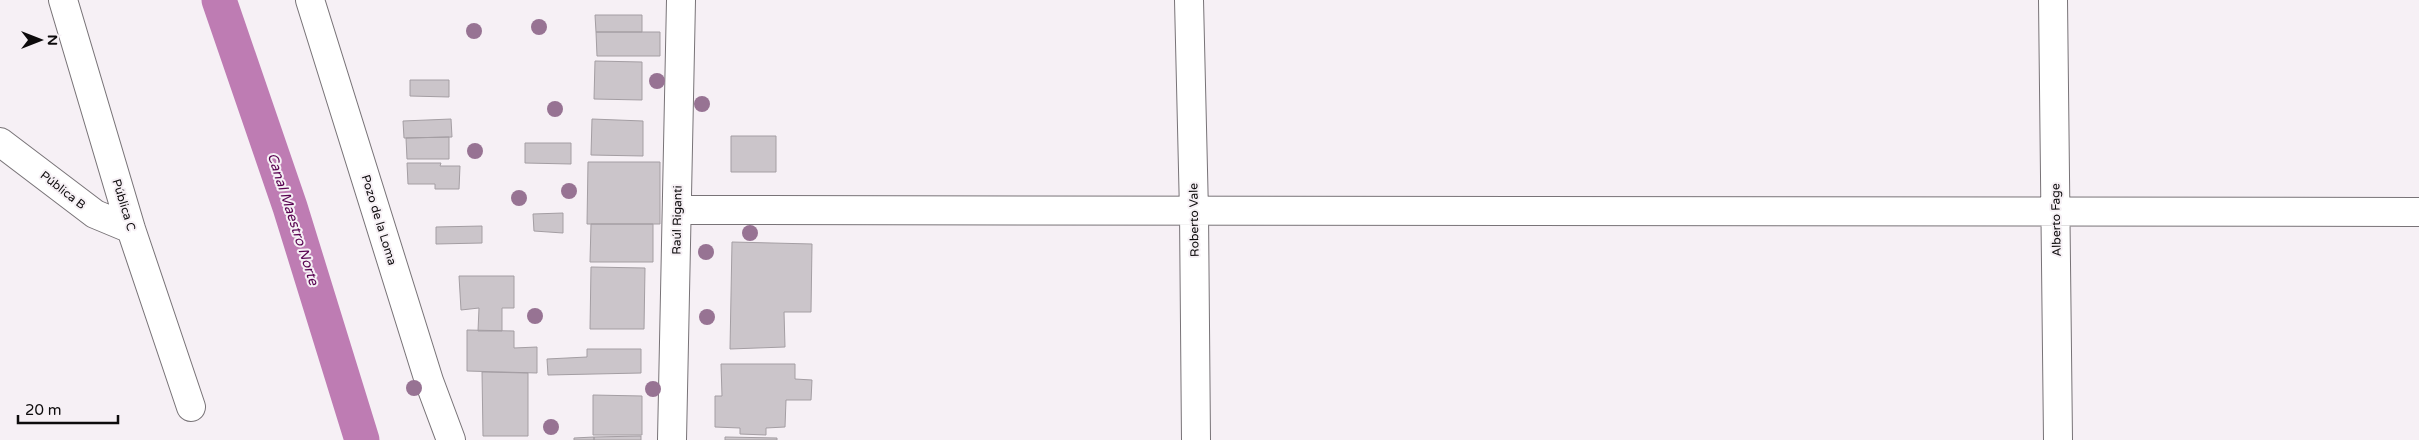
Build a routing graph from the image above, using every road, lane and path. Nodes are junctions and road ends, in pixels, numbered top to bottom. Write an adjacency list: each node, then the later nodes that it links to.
1 (63, 0): 11 (street, Pública C)
2 (310, 0): 13 (street, Pozo de la Loma)
3 (681, 0): 7 (street, Raúl Riganti)
4 (1190, 0): 8 (street, Roberto Vale)
5 (2054, 0): 10 (street, Alberto Fage)
6 (0, 142): 11 (street, Pública B)
7 (677, 210): 8 (street); 14 (street, Raúl Riganti)
8 (1194, 212): 10 (street); 15 (street, Roberto Vale)
9 (2419, 212): 10 (street)
10 (2056, 213): 16 (street, Alberto Fage)
11 (131, 229): 12 (street, Pública C)
12 (191, 407)
13 (451, 440)
14 (672, 440)
15 (1196, 440)
16 (2058, 440)

